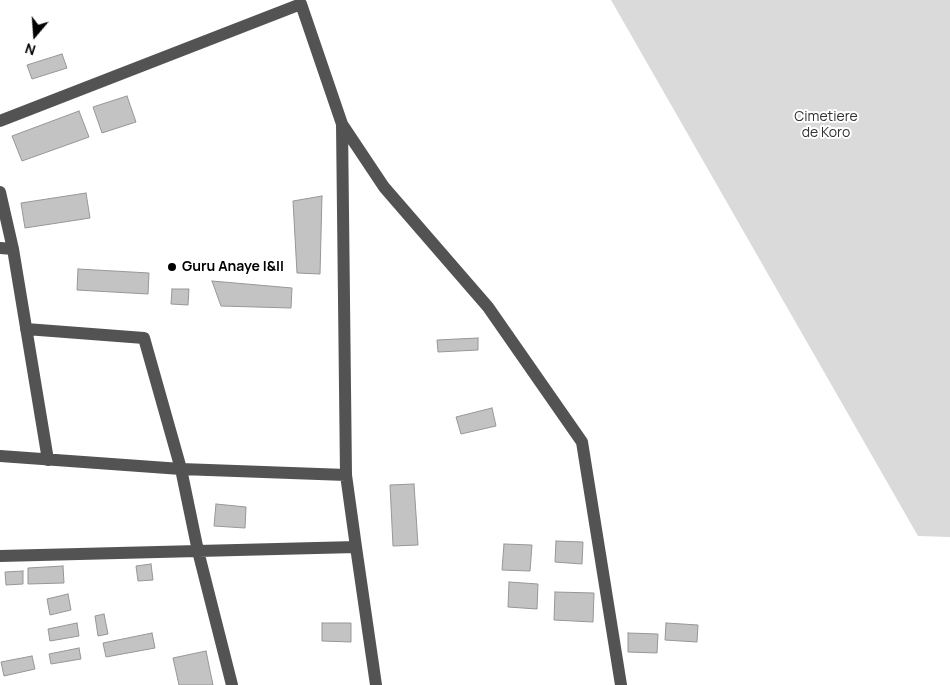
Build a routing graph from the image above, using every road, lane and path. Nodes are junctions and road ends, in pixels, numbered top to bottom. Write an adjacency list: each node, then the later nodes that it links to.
1 (285, 0): 2 (street)
2 (301, 2): 3 (street); 4 (street)
3 (0, 121)
4 (342, 124): 11 (street); 17 (street)
5 (0, 192): 6 (street)
6 (6, 249): 7 (street)
7 (26, 329): 9 (street); 10 (street)
8 (0, 456): 9 (street)
9 (48, 460): 10 (street)
10 (181, 469): 11 (street); 13 (street)
11 (346, 475): 12 (street)
12 (356, 547): 13 (street); 16 (street)
13 (198, 551): 14 (street); 15 (street)
14 (0, 556)
15 (232, 685)
16 (376, 685)
17 (621, 685)

